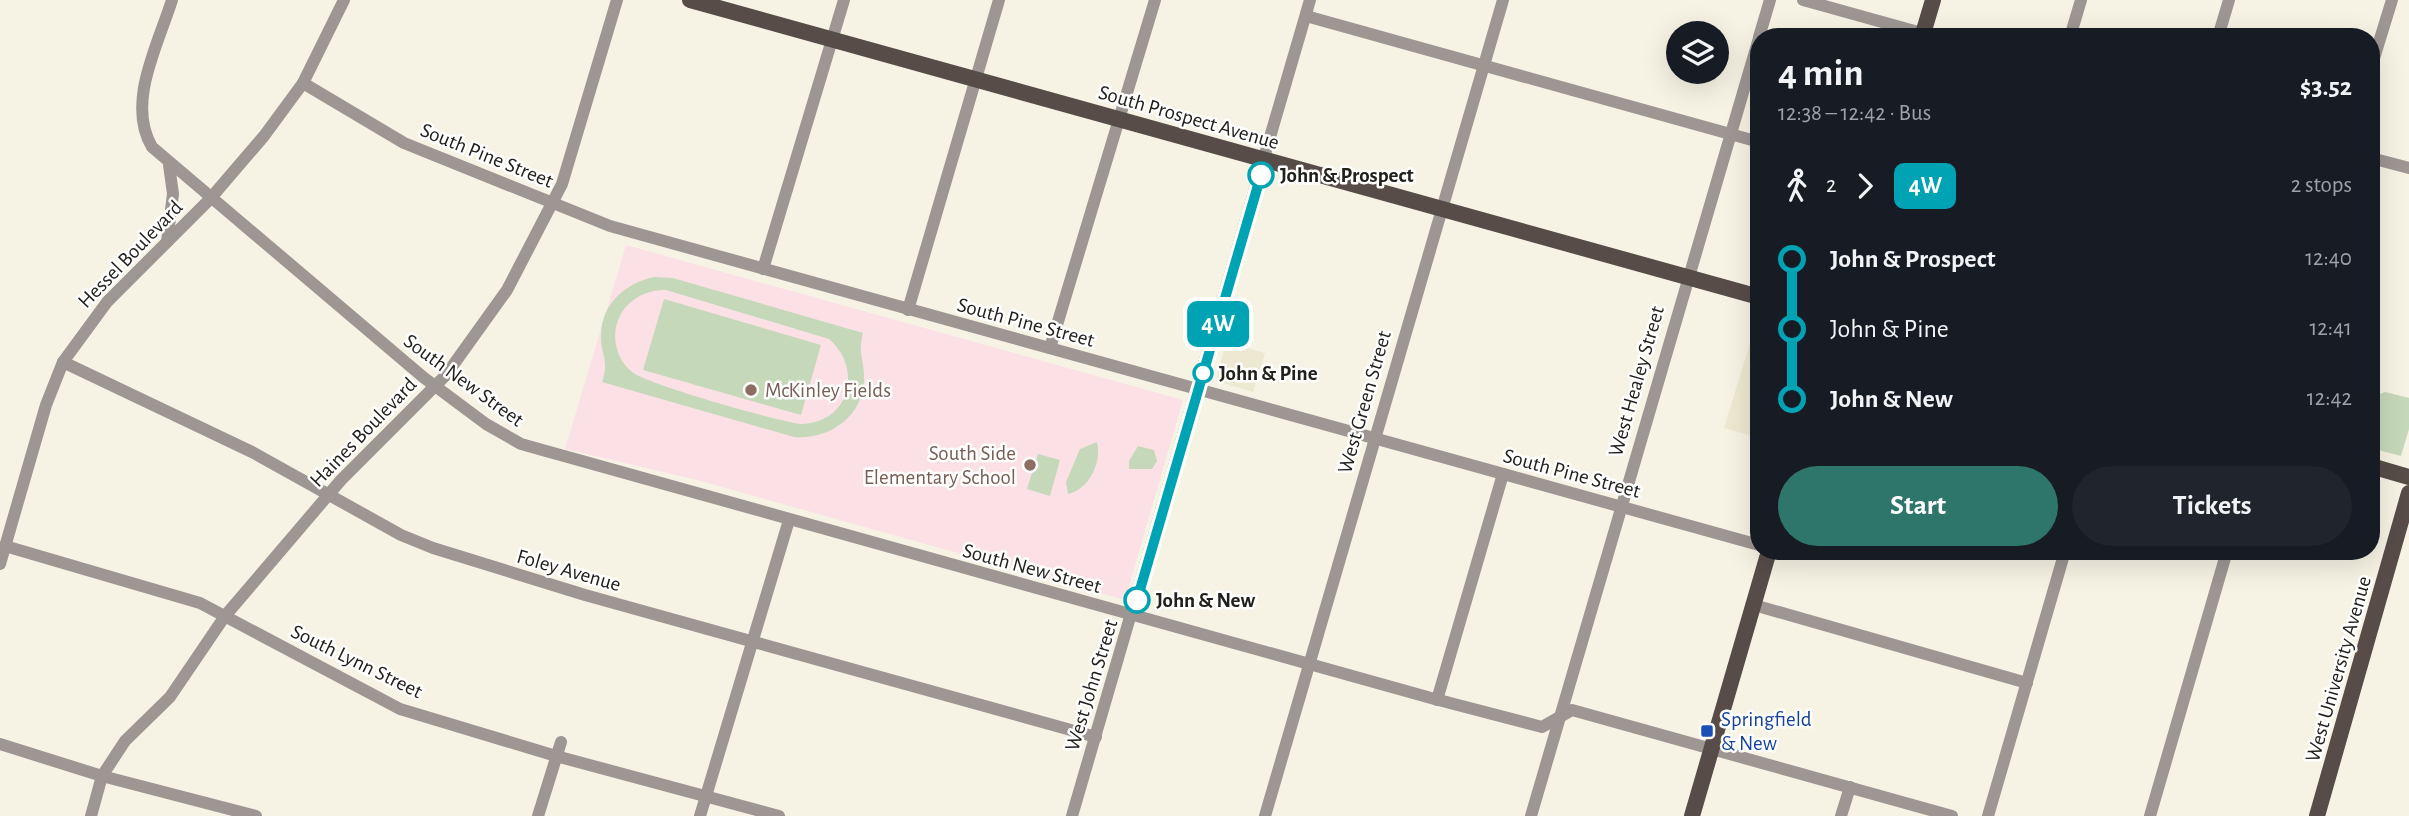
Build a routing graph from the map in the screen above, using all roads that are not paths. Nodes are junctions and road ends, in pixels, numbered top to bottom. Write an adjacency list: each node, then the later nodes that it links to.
1 (172, 0): 33 (street, South New Street)
2 (344, 0): 27 (street, Hessel Boulevard)
3 (617, 0): 36 (street, Haines Boulevard)
4 (691, 0): 22 (main road, South Prospect Avenue)
5 (844, 0): 22 (street)
6 (999, 0): 26 (street)
7 (1155, 0): 28 (street)
8 (1310, 0): 16 (street, West John Street)
9 (1503, 0): 24 (street, West Green Street)
10 (1770, 0): 17 (street, West Healey Street)
11 (1803, 0): 18 (street)
12 (1933, 0): 19 (main road)
13 (2081, 0): 20 (street)
14 (2229, 0): 21 (street)
15 (2392, 0): 23 (street)
16 (1306, 16): 24 (street); 31 (street, West John Street)
17 (1762, 28)
18 (1899, 28)
19 (1928, 28)
20 (2073, 28)
21 (2221, 28)
22 (832, 39): 26 (main road, South Prospect Avenue); 39 (street)
23 (2380, 39)
24 (1484, 66): 29 (street); 37 (street, West Green Street)
25 (1750, 68): 29 (street, West Healey Street)
26 (976, 79): 28 (main road, South Prospect Avenue); 42 (street)
27 (303, 83): 35 (street, Hessel Boulevard); 36 (street, South Pine Street)
28 (1119, 119): 31 (main road, South Prospect Avenue); 43 (street)
29 (1730, 134): 30 (street); 40 (street, West Healey Street)
30 (1750, 140)
31 (1265, 160): 37 (main road, South Prospect Avenue); 46 (street, West John Street)
32 (2380, 160): 34 (street)
33 (169, 164): 35 (street, South New Street); 38 (street)
34 (2409, 168)
35 (209, 199): 38 (street, Hessel Boulevard); 45 (street, South New Street)
36 (554, 202): 39 (street, South Pine Street); 45 (street, Haines Boulevard)
37 (1441, 208): 40 (main road, South Prospect Avenue); 47 (street, West Green Street)
38 (167, 242): 44 (street, Hessel Boulevard)
39 (762, 269): 42 (street, South Pine Street)
40 (1687, 276): 41 (main road, South Prospect Avenue); 53 (street, West Healey Street)
41 (1750, 294)
42 (908, 310): 43 (street, South Pine Street)
43 (1051, 348): 46 (street, South Pine Street)
44 (63, 362): 52 (street, Foley Avenue); 56 (street, Hessel Boulevard)
45 (435, 387): 52 (street, Haines Boulevard); 54 (street, South New Street)
46 (1199, 389): 47 (street, South Pine Street); 62 (street, West John Street)
47 (1373, 439): 49 (street, South Pine Street); 65 (street, West Green Street)
48 (2380, 469): 50 (main road)
49 (1503, 474): 53 (street, South Pine Street); 67 (street)
50 (2409, 477)
51 (2409, 493): 91 (main road, West University Avenue)
52 (327, 495): 63 (street, Haines Boulevard); 64 (street, Foley Avenue)
53 (1620, 506): 55 (street, South Pine Street); 68 (street, West Healey Street)
54 (789, 520): 62 (street, South New Street); 64 (street)
55 (1750, 542)
56 (5, 546): 60 (street, Hessel Boulevard); 63 (street, South Lynn Street)
57 (1766, 560): 61 (main road)
58 (2062, 560): 66 (street)
59 (2224, 560): 90 (street)
60 (0, 564)
61 (1754, 605): 66 (street); 72 (main road)
62 (1132, 615): 65 (street, South New Street); 69 (street, West John Street)
63 (225, 616): 73 (street, South Lynn Street); 74 (street, Haines Boulevard)
64 (753, 642): 69 (street, Foley Avenue); 76 (street)
65 (1307, 665): 67 (street, South New Street); 84 (street, West Green Street)
66 (2027, 683): 89 (street)
67 (1437, 700): 68 (street, South New Street)
68 (1559, 719): 72 (street, South New Street); 85 (street, West Healey Street)
69 (1096, 737): 83 (street, West John Street)
70 (561, 742): 73 (street)
71 (0, 744): 74 (street)
72 (1711, 751): 75 (street, South New Street); 86 (main road)
73 (556, 756): 76 (street, South Lynn Street); 80 (street)
74 (102, 776): 77 (street); 78 (street, Haines Boulevard)
75 (1850, 787): 87 (street); 88 (street, South New Street)
76 (706, 796): 81 (street); 82 (street, South Lynn Street)
77 (236, 814): 79 (street)
78 (91, 816)
79 (256, 816)
80 (538, 816)
81 (701, 816)
82 (779, 816)
83 (1072, 816)
84 (1265, 816)
85 (1531, 816)
86 (1692, 816)
87 (1841, 816)
88 (1952, 816)
89 (1988, 816)
90 (2150, 816)
91 (2317, 816)

